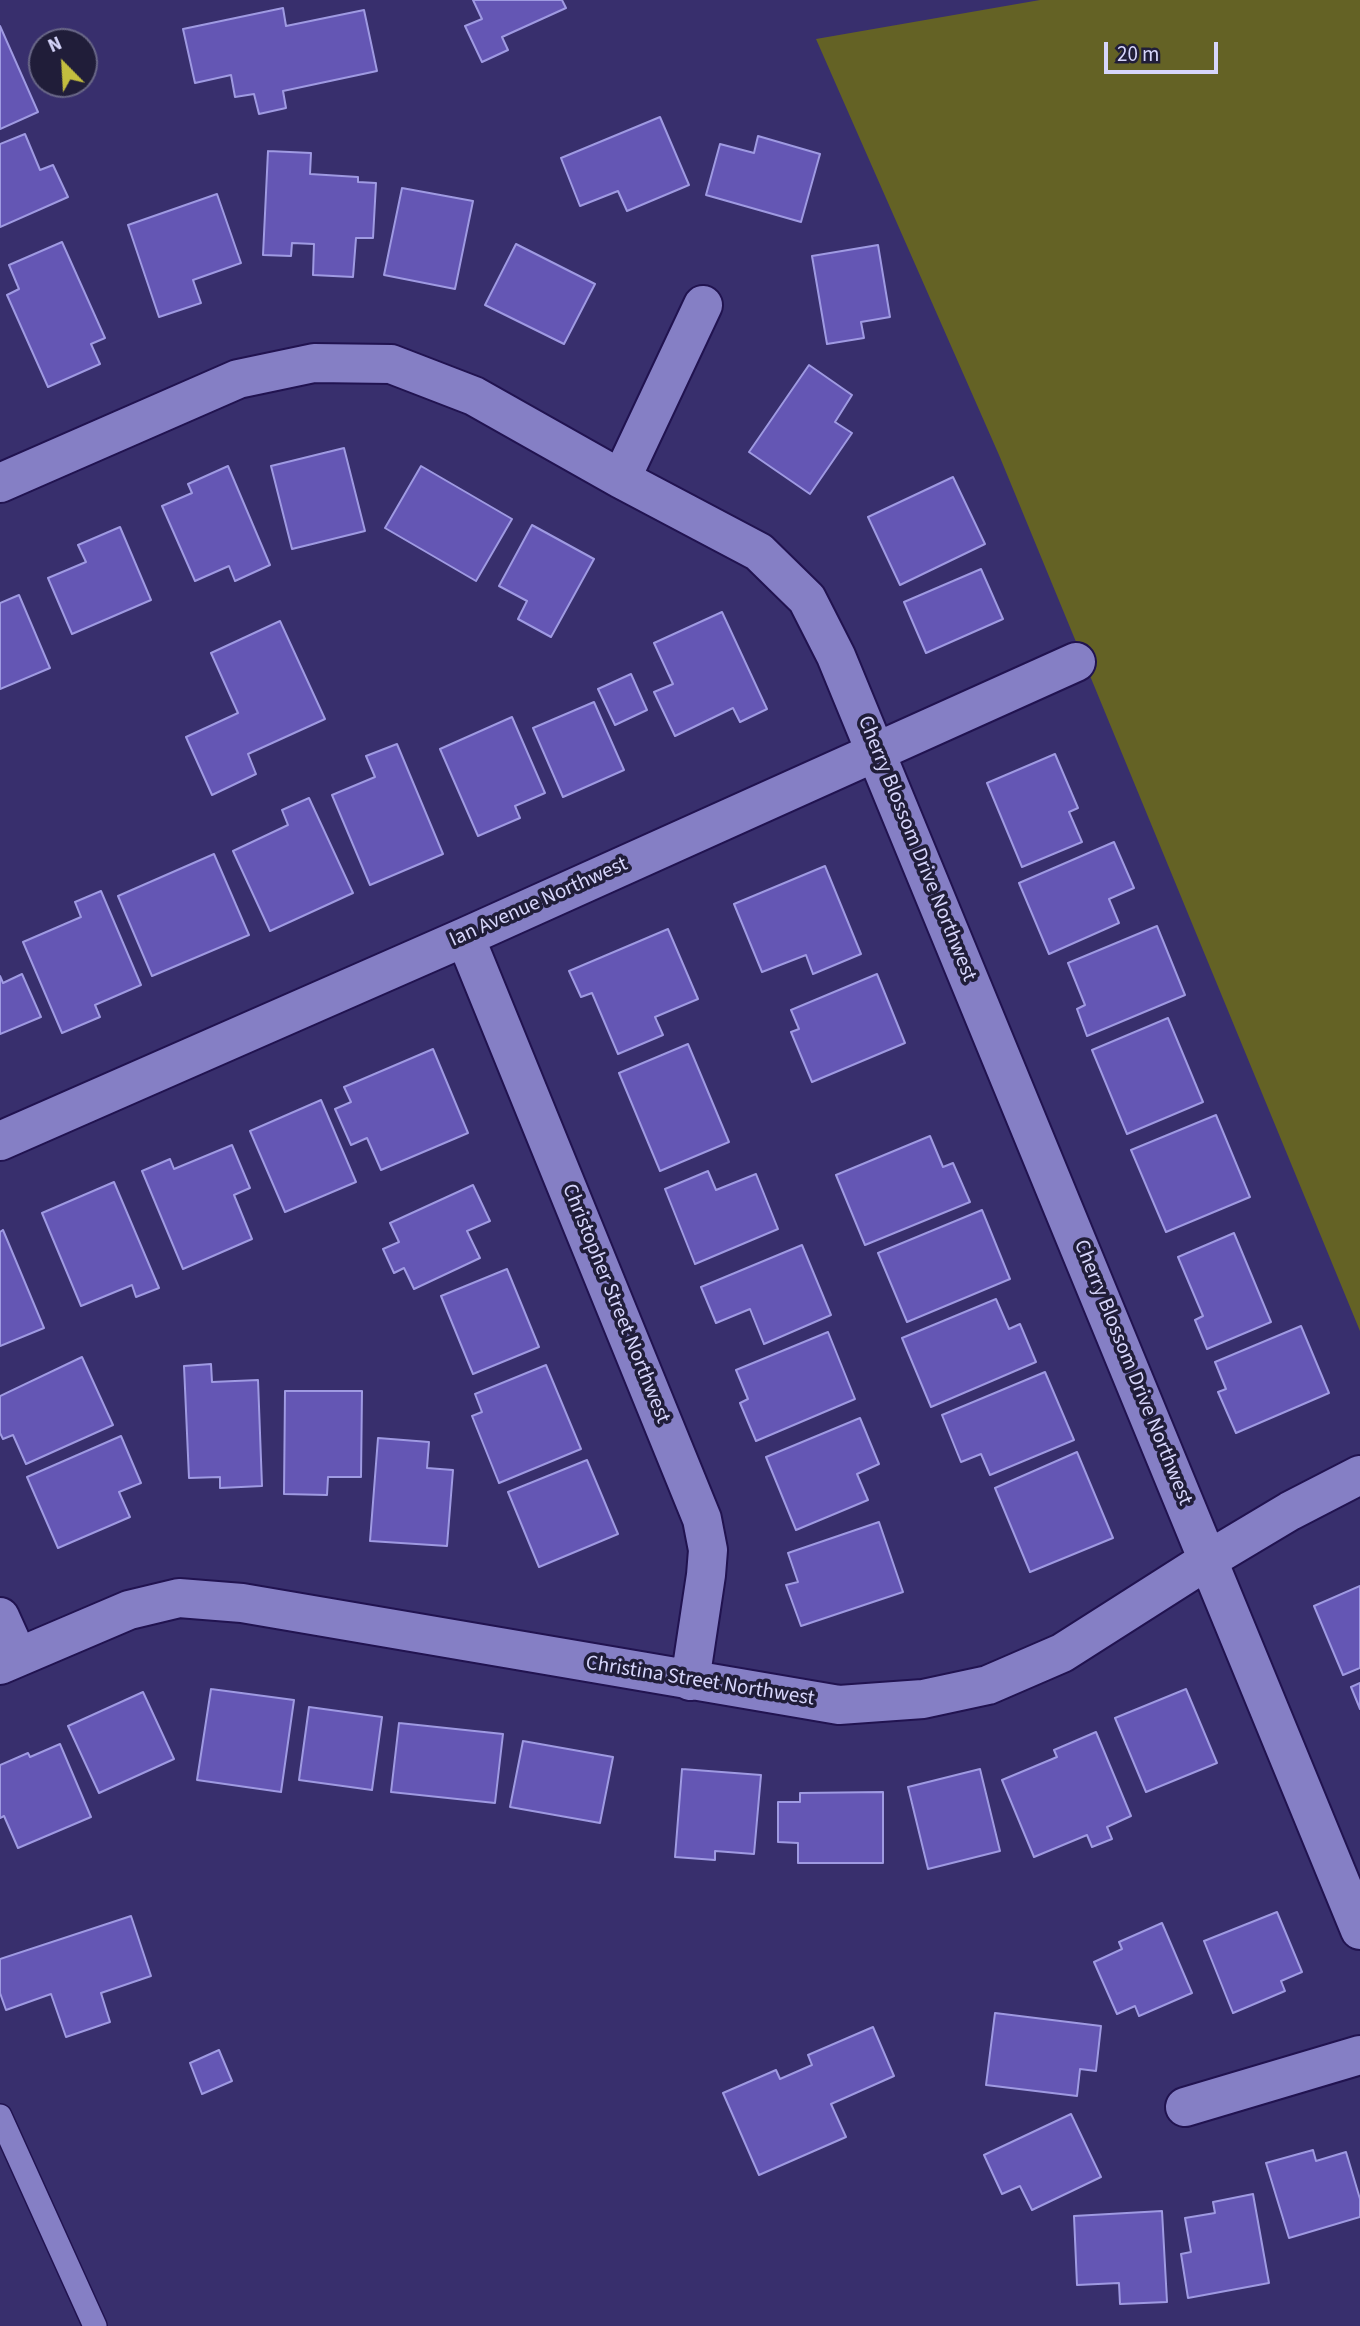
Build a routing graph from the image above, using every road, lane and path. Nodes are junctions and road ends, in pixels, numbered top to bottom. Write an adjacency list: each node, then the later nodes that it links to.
1 (703, 305): 2 (street)
2 (621, 479): 3 (street, Cherry Blossom Drive Northwest); 5 (street, Cherry Blossom Drive Northwest)
3 (0, 483)
4 (1076, 662): 5 (street, Ian Avenue Northwest)
5 (876, 752): 6 (street, Ian Avenue Northwest); 9 (street, Cherry Blossom Drive Northwest)
6 (465, 937): 7 (street, Ian Avenue Northwest); 12 (street, Christopher Street Northwest)
7 (0, 1141)
8 (1360, 1475): 9 (street, Christina Street Northwest)
9 (1208, 1560): 12 (street, Christina Street Northwest); 13 (street, Cherry Blossom Drive Northwest)
10 (0, 1617): 11 (street)
11 (9, 1661): 12 (street, Christina Street Northwest)
12 (690, 1681)
13 (1360, 1930)
14 (1360, 2055): 15 (street)
15 (1185, 2107)
16 (0, 2116): 17 (lane)
17 (95, 2326)

